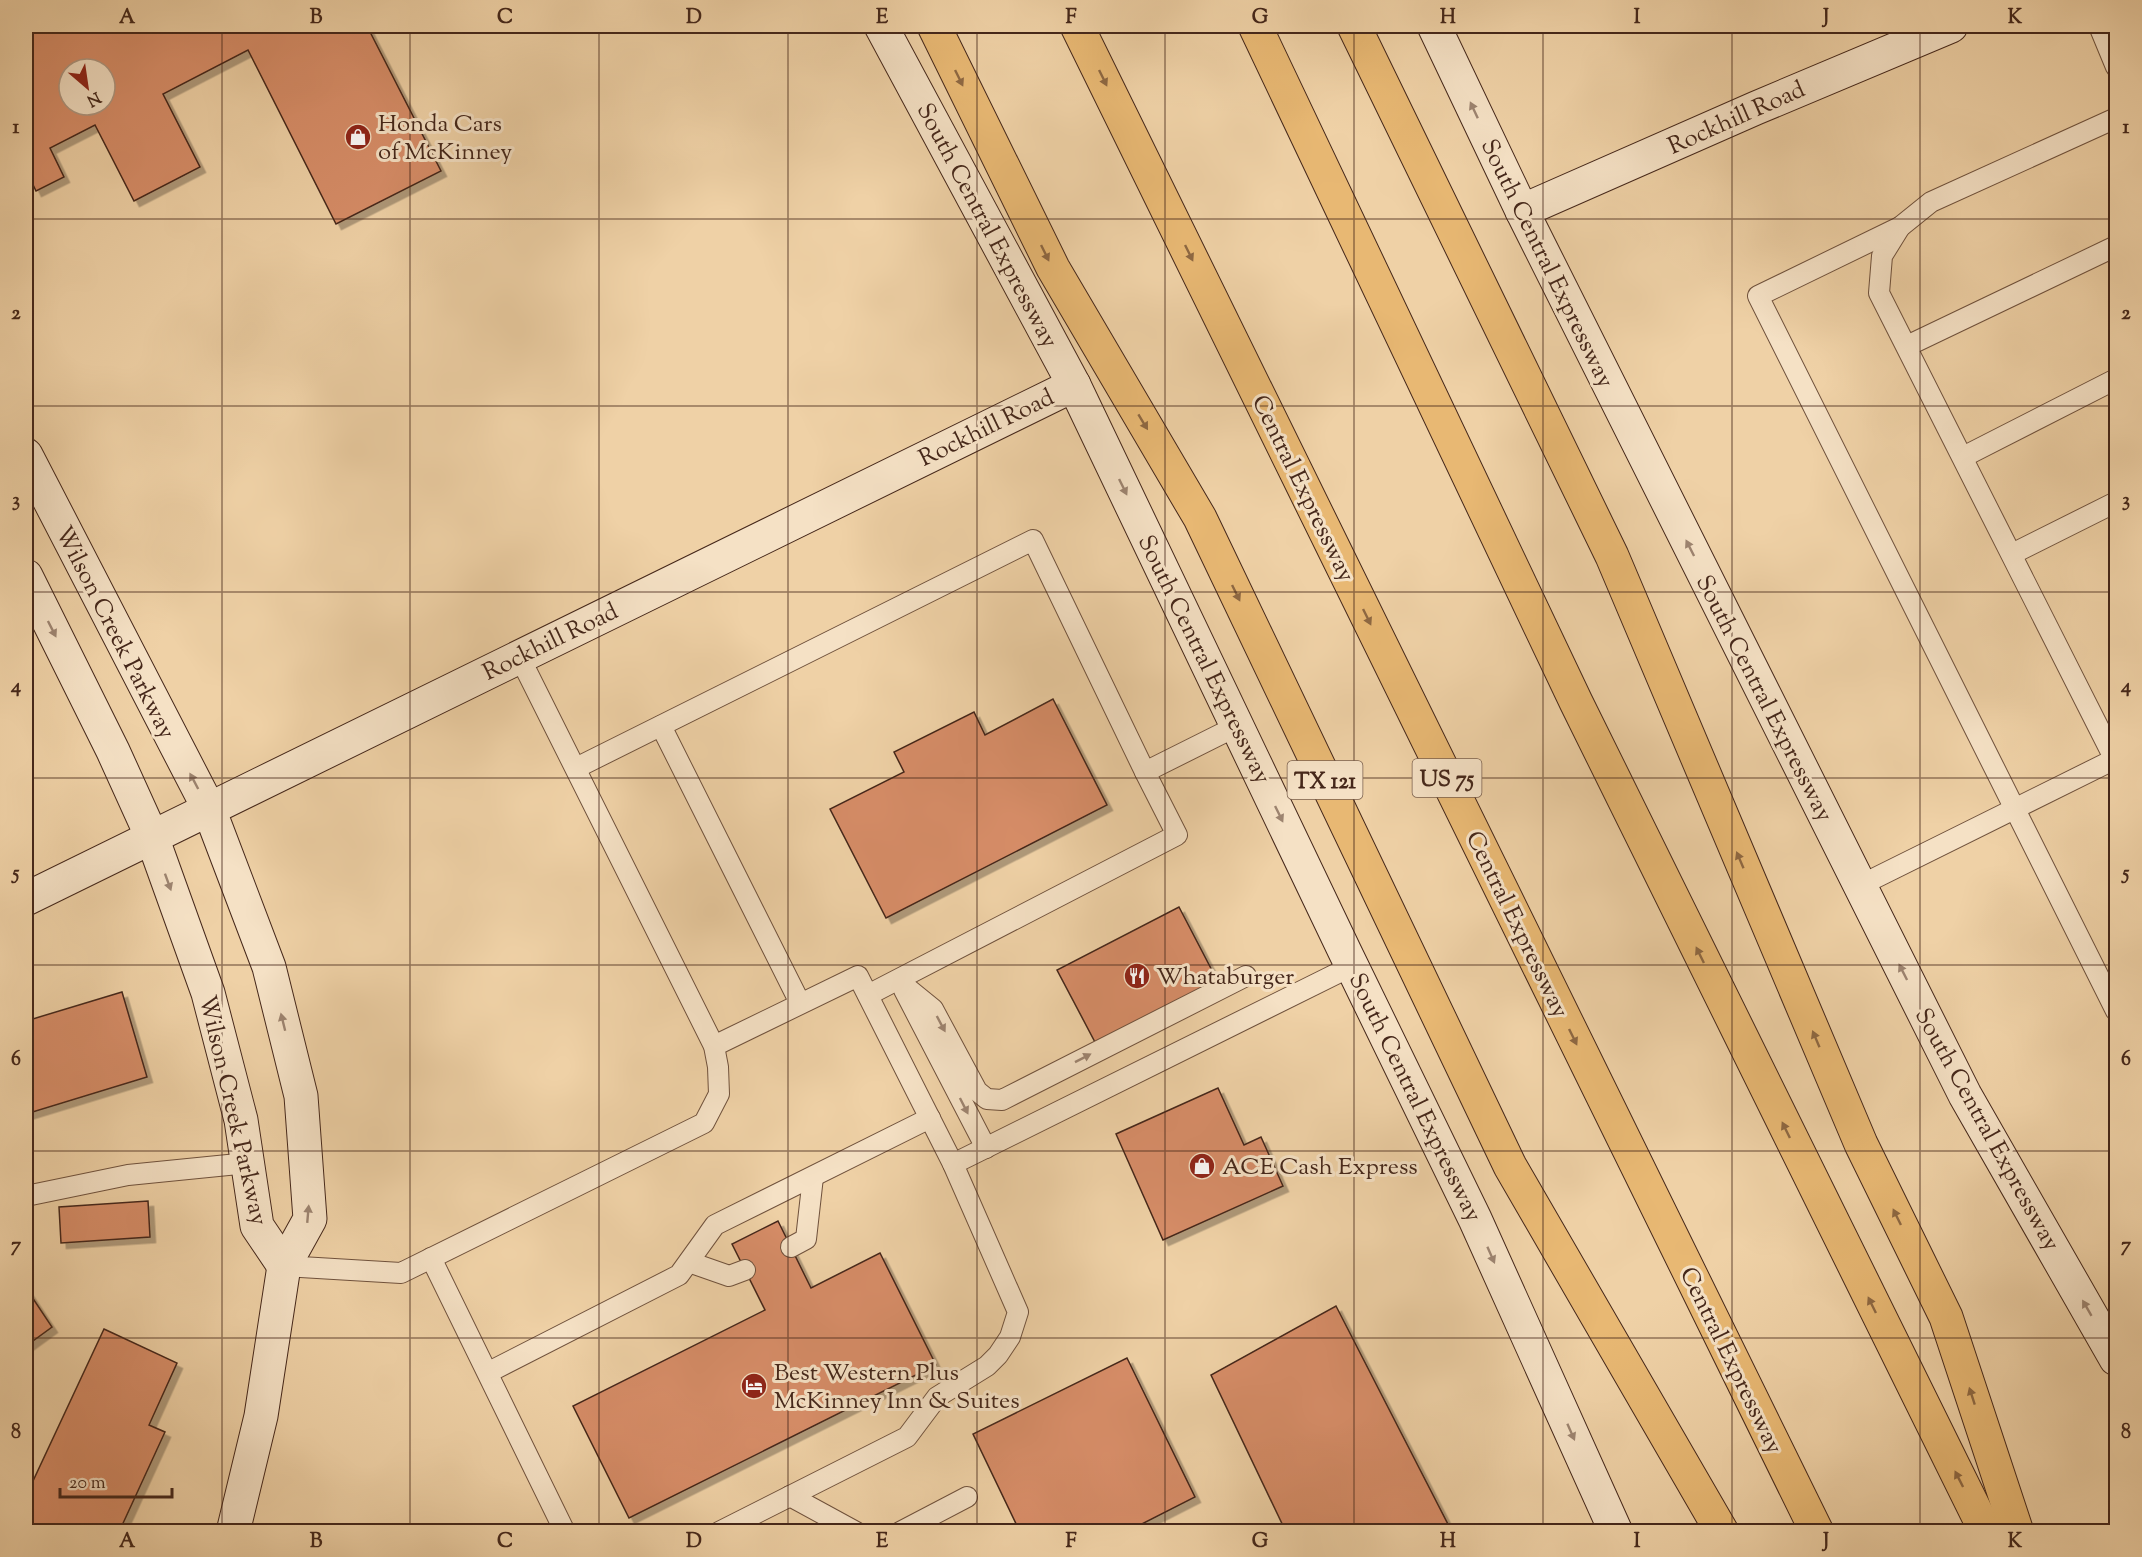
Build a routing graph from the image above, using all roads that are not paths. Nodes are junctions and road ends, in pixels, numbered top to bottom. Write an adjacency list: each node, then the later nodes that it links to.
1 (881, 26): 16 (main road, South Central Expressway)
2 (934, 26): 61 (highway, TX 121, one-way to 61)
3 (1077, 26): 62 (highway, Central Expressway / US 75, one-way to 62)
4 (1255, 26): 63 (highway, one-way to 4)
5 (1354, 26): 64 (highway, one-way to 5)
6 (1434, 26): 11 (main road, South Central Expressway, one-way to 6)
7 (1951, 26): 11 (main road, Rockhill Road)
8 (2099, 26): 9 (lane)
9 (2116, 67)
10 (2116, 118): 12 (lane)
11 (1521, 212): 31 (main road, South Central Expressway, one-way to 11)
12 (1900, 227): 14 (lane); 29 (lane)
13 (2116, 246): 14 (lane)
14 (1907, 346): 18 (lane)
15 (2116, 379): 18 (lane)
16 (1074, 385): 22 (main road, Rockhill Road); 24 (main road, South Central Expressway, one-way to 24)
17 (26, 455): 28 (main road, Wilson Creek Parkway, one-way to 17)
18 (1963, 457): 20 (lane)
19 (2116, 502): 20 (lane)
20 (2012, 554): 25 (lane)
21 (26, 576): 30 (main road, Wilson Creek Parkway, one-way to 30)
22 (519, 656): 26 (lane); 28 (main road, Rockhill Road)
23 (661, 726): 26 (lane); 27 (lane); 37 (lane)
24 (1237, 726): 27 (lane); 33 (main road, South Central Expressway, one-way to 33)
25 (2116, 760): 29 (lane)
26 (576, 768): 39 (lane)
27 (1145, 772): 35 (lane)
28 (209, 809): 30 (main road, Rockhill Road); 49 (main road, Wilson Creek Parkway, one-way to 28)
29 (2015, 810): 31 (lane); 38 (lane)
30 (152, 837): 32 (main road, Rockhill Road); 42 (main road, Wilson Creek Parkway, one-way to 42)
31 (1859, 886): 51 (main road, South Central Expressway, one-way to 31)
32 (26, 899)
33 (1352, 966): 41 (lane); 60 (main road, South Central Expressway, one-way to 60)
34 (1246, 976): 35 (lane, one-way to 34)
35 (900, 981): 36 (lane); 41 (lane, one-way to 41)
36 (868, 995): 37 (lane); 40 (lane)
37 (800, 1003): 39 (lane)
38 (2116, 1011)
39 (714, 1046): 47 (lane)
40 (930, 1118): 43 (lane); 44 (lane)
41 (986, 1148): 43 (lane)
42 (248, 1163): 45 (lane); 49 (main road, Wilson Creek Parkway)
43 (953, 1164): 53 (lane)
44 (813, 1177): 46 (lane); 48 (lane)
45 (26, 1196)
46 (791, 1247)
47 (431, 1258): 49 (lane); 52 (lane)
48 (689, 1262): 50 (lane); 52 (lane)
49 (284, 1266): 55 (main road)
50 (745, 1270)
51 (2116, 1359)
52 (489, 1372): 56 (lane)
53 (790, 1496): 57 (lane); 58 (lane)
54 (967, 1497): 59 (lane)
55 (233, 1532)
56 (565, 1532)
57 (719, 1532)
58 (856, 1532)
59 (900, 1532)
60 (1616, 1532)
61 (1722, 1532)
62 (1816, 1532)
63 (1986, 1532)
64 (2017, 1532)

